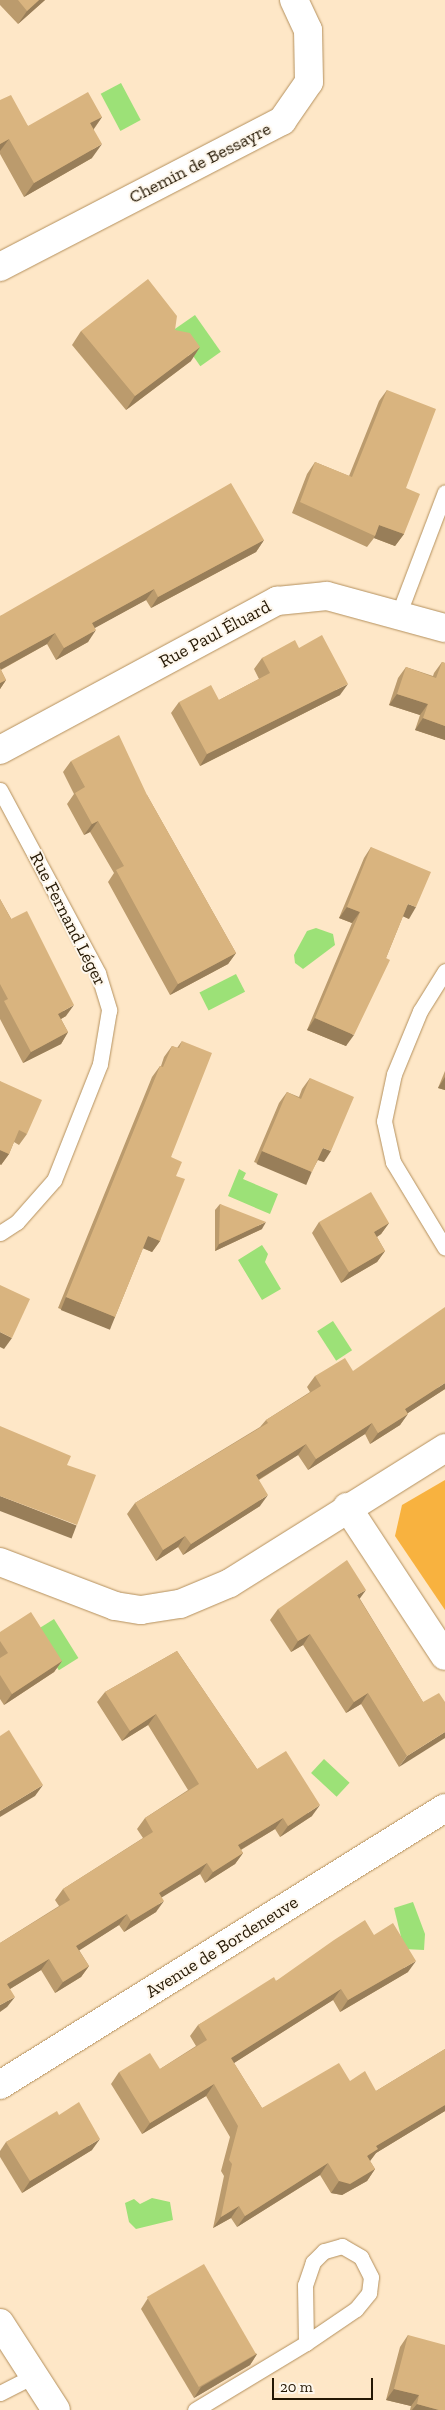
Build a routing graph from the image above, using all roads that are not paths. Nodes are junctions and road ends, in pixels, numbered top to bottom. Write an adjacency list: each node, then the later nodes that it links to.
1 (294, 0): 2 (street, Chemin de Bessayre)
2 (0, 267)
3 (445, 492): 4 (lane)
4 (399, 613): 5 (street, Rue Paul Éluard); 6 (street, Rue Paul Éluard)
5 (445, 628)
6 (0, 750)
7 (0, 790): 9 (lane, Rue Fernand Léger)
8 (445, 971): 10 (lane)
9 (0, 1233)
10 (445, 1248)
11 (445, 1448): 12 (street)
12 (347, 1507): 13 (street); 14 (street)
13 (0, 1562)
14 (445, 1656)
15 (445, 1808): 16 (street, Avenue de Bordeneuve)
16 (0, 2085)
17 (0, 2323): 19 (street)
18 (306, 2342): 18 (lane); 22 (lane)
19 (34, 2376): 20 (lane); 21 (street)
20 (0, 2393)
21 (56, 2410)
22 (195, 2410)

